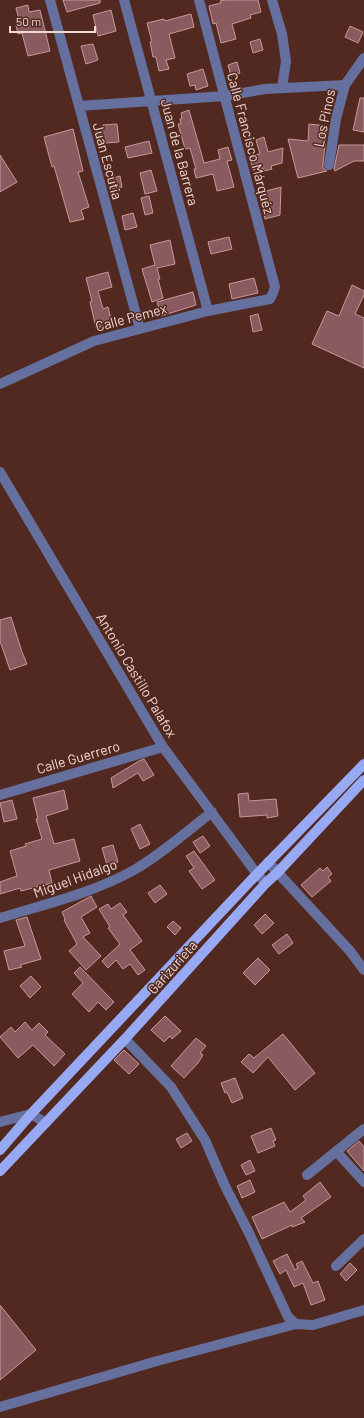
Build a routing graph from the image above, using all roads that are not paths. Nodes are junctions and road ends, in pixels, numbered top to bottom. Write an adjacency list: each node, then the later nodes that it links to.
1 (50, 0): 10 (street, Juan Escutia)
2 (124, 0): 9 (street, Juan de la Barrera)
3 (199, 0): 8 (street, Calle Francisco Márquéz)
4 (272, 0): 7 (street)
5 (364, 58): 6 (street, Los Pinos)
6 (345, 85): 7 (street); 11 (street, Los Pinos)
7 (282, 88): 8 (street)
8 (225, 96): 9 (street); 12 (street, Calle Francisco Márquéz)
9 (151, 100): 10 (street); 13 (street, Juan de la Barrera)
10 (79, 106): 14 (street, Juan Escutia)
11 (329, 165)
12 (273, 293): 13 (street, Calle Pemex)
13 (208, 311): 14 (street, Calle Pemex)
14 (140, 329): 15 (street, Calle Pemex)
15 (0, 384)
16 (0, 472): 17 (street, Antonio Castillo Palafox)
17 (163, 747): 20 (street, Calle Guerrero); 21 (street, Antonio Castillo Palafox)
18 (364, 764): 22 (main road, Garizurieta)
19 (364, 780): 23 (main road, Garizurieta)
20 (0, 795)
21 (212, 812): 24 (street, Antonio Castillo Palafox); 26 (street, Miguel Hidalgo)
22 (268, 862): 23 (street); 24 (main road, Garizurieta)
23 (278, 872): 25 (main road, Garizurieta); 27 (street)
24 (257, 874): 25 (street, Antonio Castillo Palafox); 29 (main road, Garizurieta)
25 (266, 883): 28 (main road, Garizurieta)
26 (0, 918)
27 (364, 970)
28 (125, 1039): 31 (main road, Garizurieta); 41 (street)
29 (31, 1114): 30 (street); 31 (street); 33 (main road, Garizurieta)
30 (0, 1122)
31 (46, 1123): 35 (main road, Garizurieta)
32 (364, 1129): 34 (street)
33 (0, 1150)
34 (336, 1151): 36 (street); 37 (street)
35 (0, 1171)
36 (307, 1175)
37 (364, 1182)
38 (364, 1239): 39 (street)
39 (336, 1266)
40 (364, 1310): 41 (street)
41 (296, 1324): 42 (street)
42 (0, 1407)

